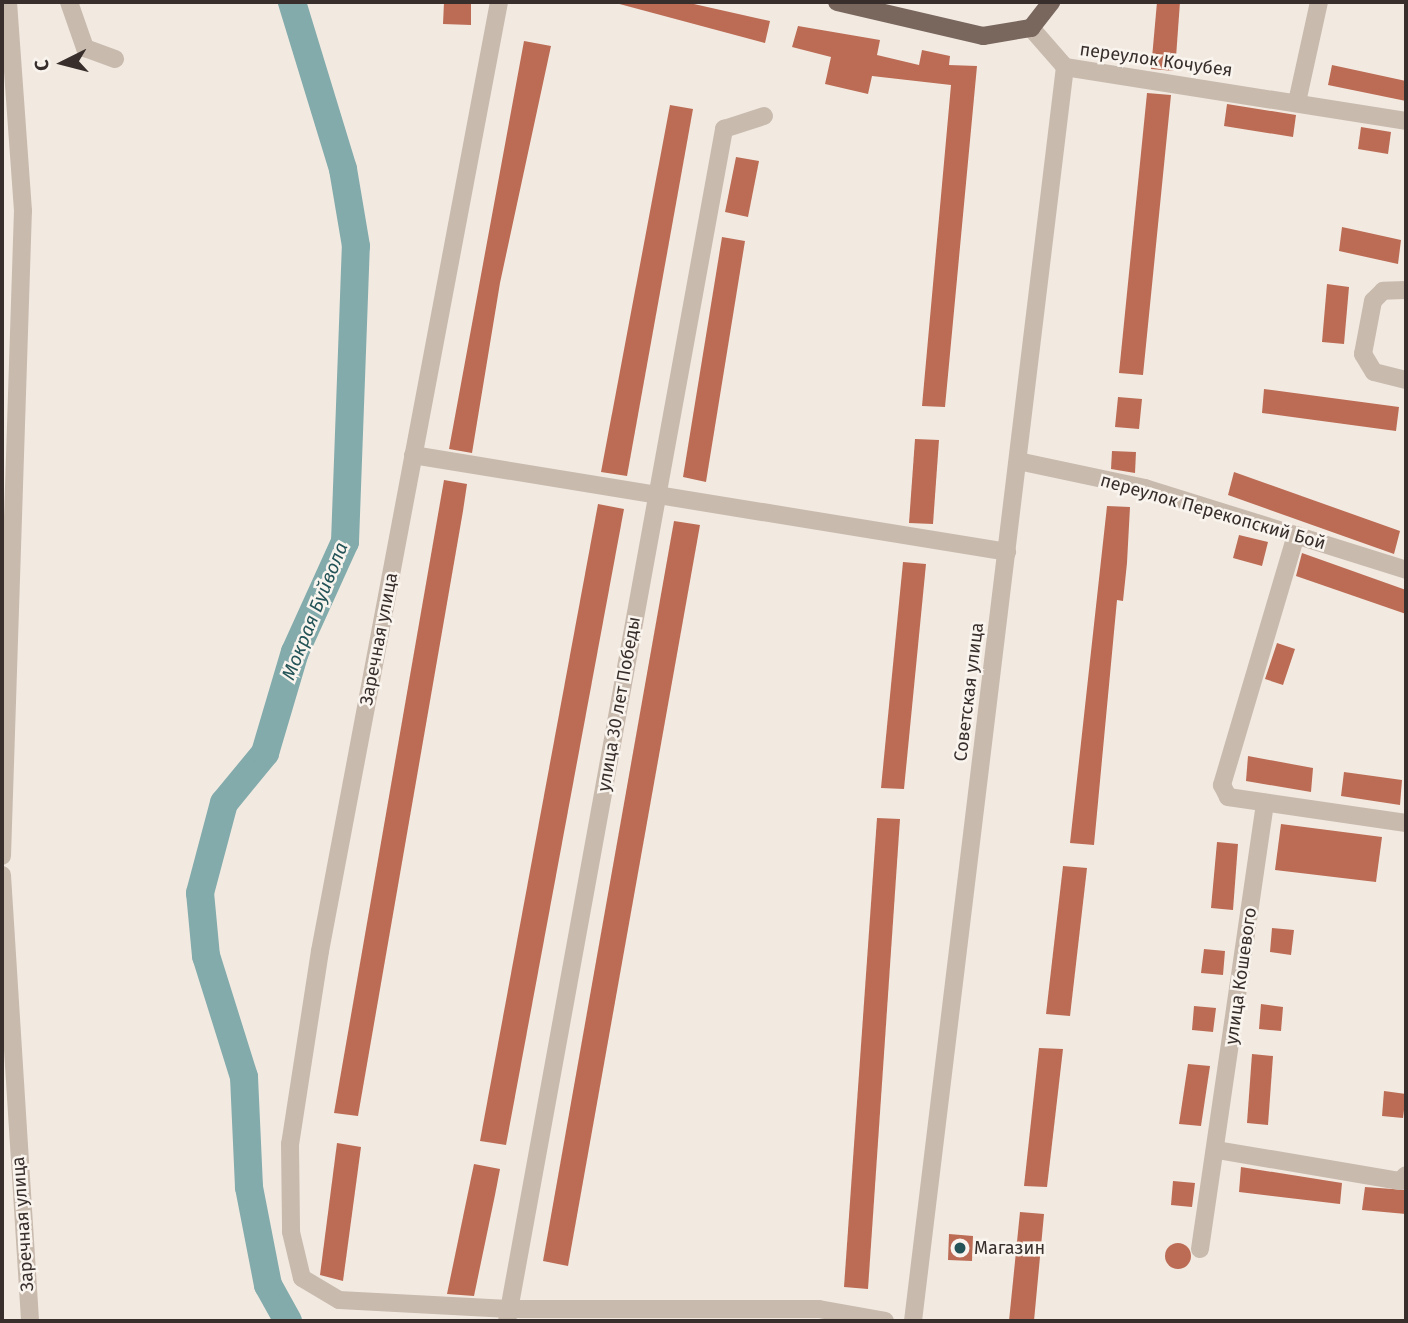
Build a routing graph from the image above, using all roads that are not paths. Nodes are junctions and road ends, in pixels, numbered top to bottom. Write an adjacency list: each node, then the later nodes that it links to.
1 (8, 2): 23 (street)
2 (69, 2): 8 (street)
3 (499, 2): 15 (street, Заречная улица)
4 (837, 2): 7 (main road)
5 (1051, 2): 7 (main road)
6 (1319, 2): 10 (street)
7 (1031, 28): 9 (street, переулок Кочубея)
8 (115, 59)
9 (1065, 67): 10 (street, переулок Кочубея); 16 (street, Советская улица)
10 (1297, 102): 12 (street, переулок Кочубея)
11 (764, 116): 17 (street, улица 30 лет Победы)
12 (1406, 121)
13 (1406, 290): 14 (street)
14 (1406, 380)
15 (413, 456): 17 (street); 28 (street, Заречная улица)
16 (1018, 461): 18 (street, переулок Перекопский Бой); 19 (street, Советская улица)
17 (657, 498): 19 (street); 28 (street, улица 30 лет Победы)
18 (1296, 535): 20 (street, переулок Перекопский Бой); 21 (street)
19 (1007, 552): 31 (street, Советская улица)
20 (1406, 570)
21 (1265, 803): 22 (street); 25 (street, улица Кошевого)
22 (1406, 822)
23 (2, 856)
24 (2, 875): 29 (street, Заречная улица)
25 (1217, 1150): 26 (street); 27 (street, улица Кошевого)
26 (1406, 1175)
27 (1200, 1248)
28 (508, 1315): 30 (street)
29 (30, 1321)
30 (885, 1321)
31 (913, 1321)

